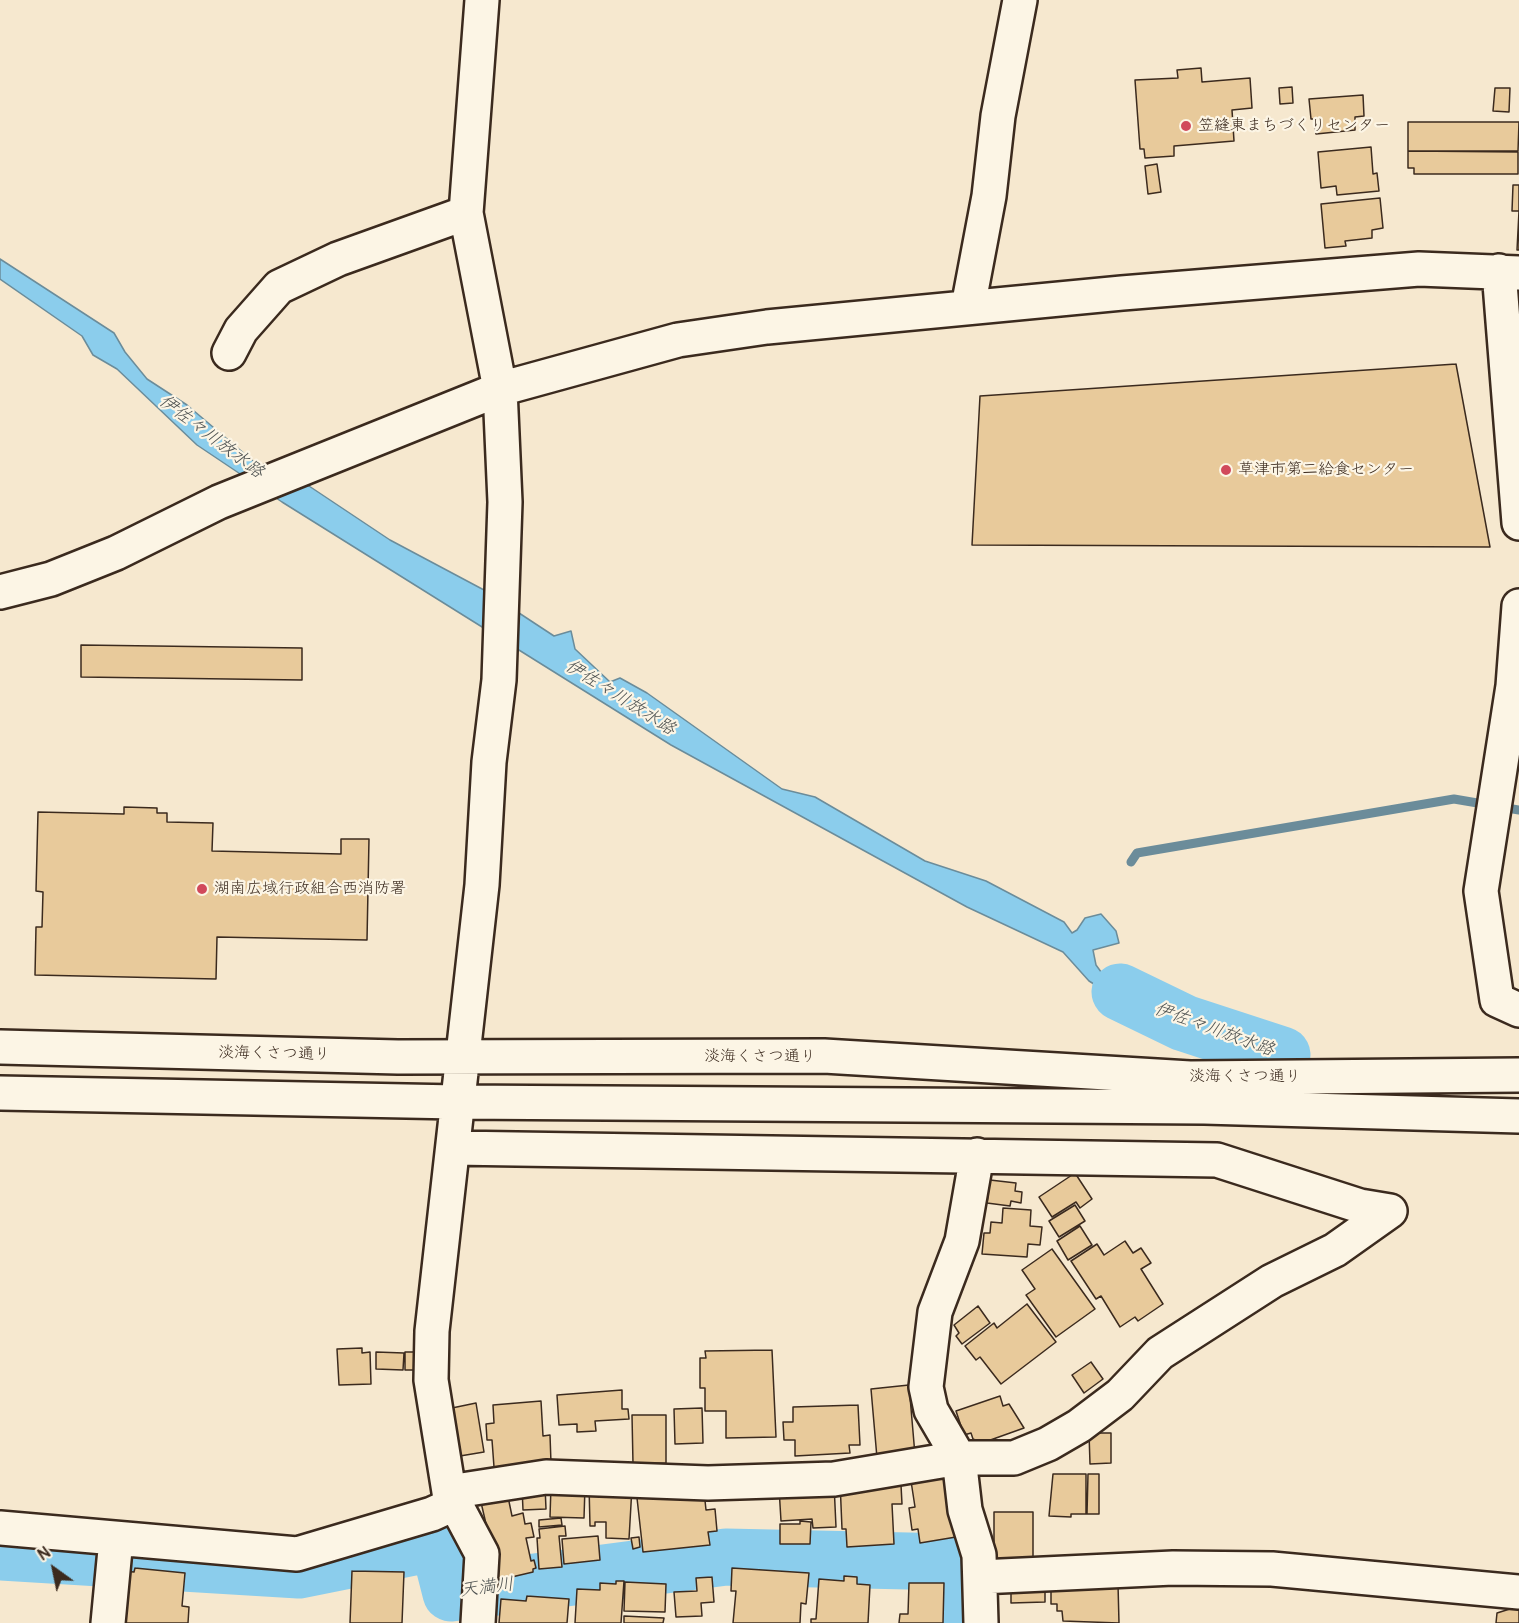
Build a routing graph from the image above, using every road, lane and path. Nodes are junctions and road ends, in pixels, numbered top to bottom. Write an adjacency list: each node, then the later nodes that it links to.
1 (482, 0): 3 (street)
2 (1020, 0): 5 (street)
3 (466, 213): 6 (street); 7 (street)
4 (1509, 272): 5 (street); 8 (street)
5 (968, 307): 7 (street)
6 (229, 353)
7 (500, 389): 9 (street); 13 (street)
8 (1519, 523)
9 (0, 592)
10 (1519, 606): 11 (street)
11 (1519, 1010)
12 (0, 1047): 13 (street, 淡海くさつ通り)
13 (461, 1057): 14 (street, 淡海くさつ通り); 16 (street)
14 (1519, 1075)
15 (0, 1093): 16 (street, 淡海くさつ通り)
16 (457, 1102): 17 (street, 淡海くさつ通り); 18 (street)
17 (1519, 1116)
18 (453, 1148): 19 (street); 21 (street)
19 (977, 1155): 20 (street); 20 (street)
20 (959, 1458): 21 (street); 24 (street)
21 (453, 1498): 23 (street); 27 (street)
22 (0, 1528): 23 (street)
23 (117, 1539): 26 (street)
24 (980, 1577): 25 (street); 28 (street)
25 (1519, 1592)
26 (108, 1623)
27 (478, 1623)
28 (981, 1623)

